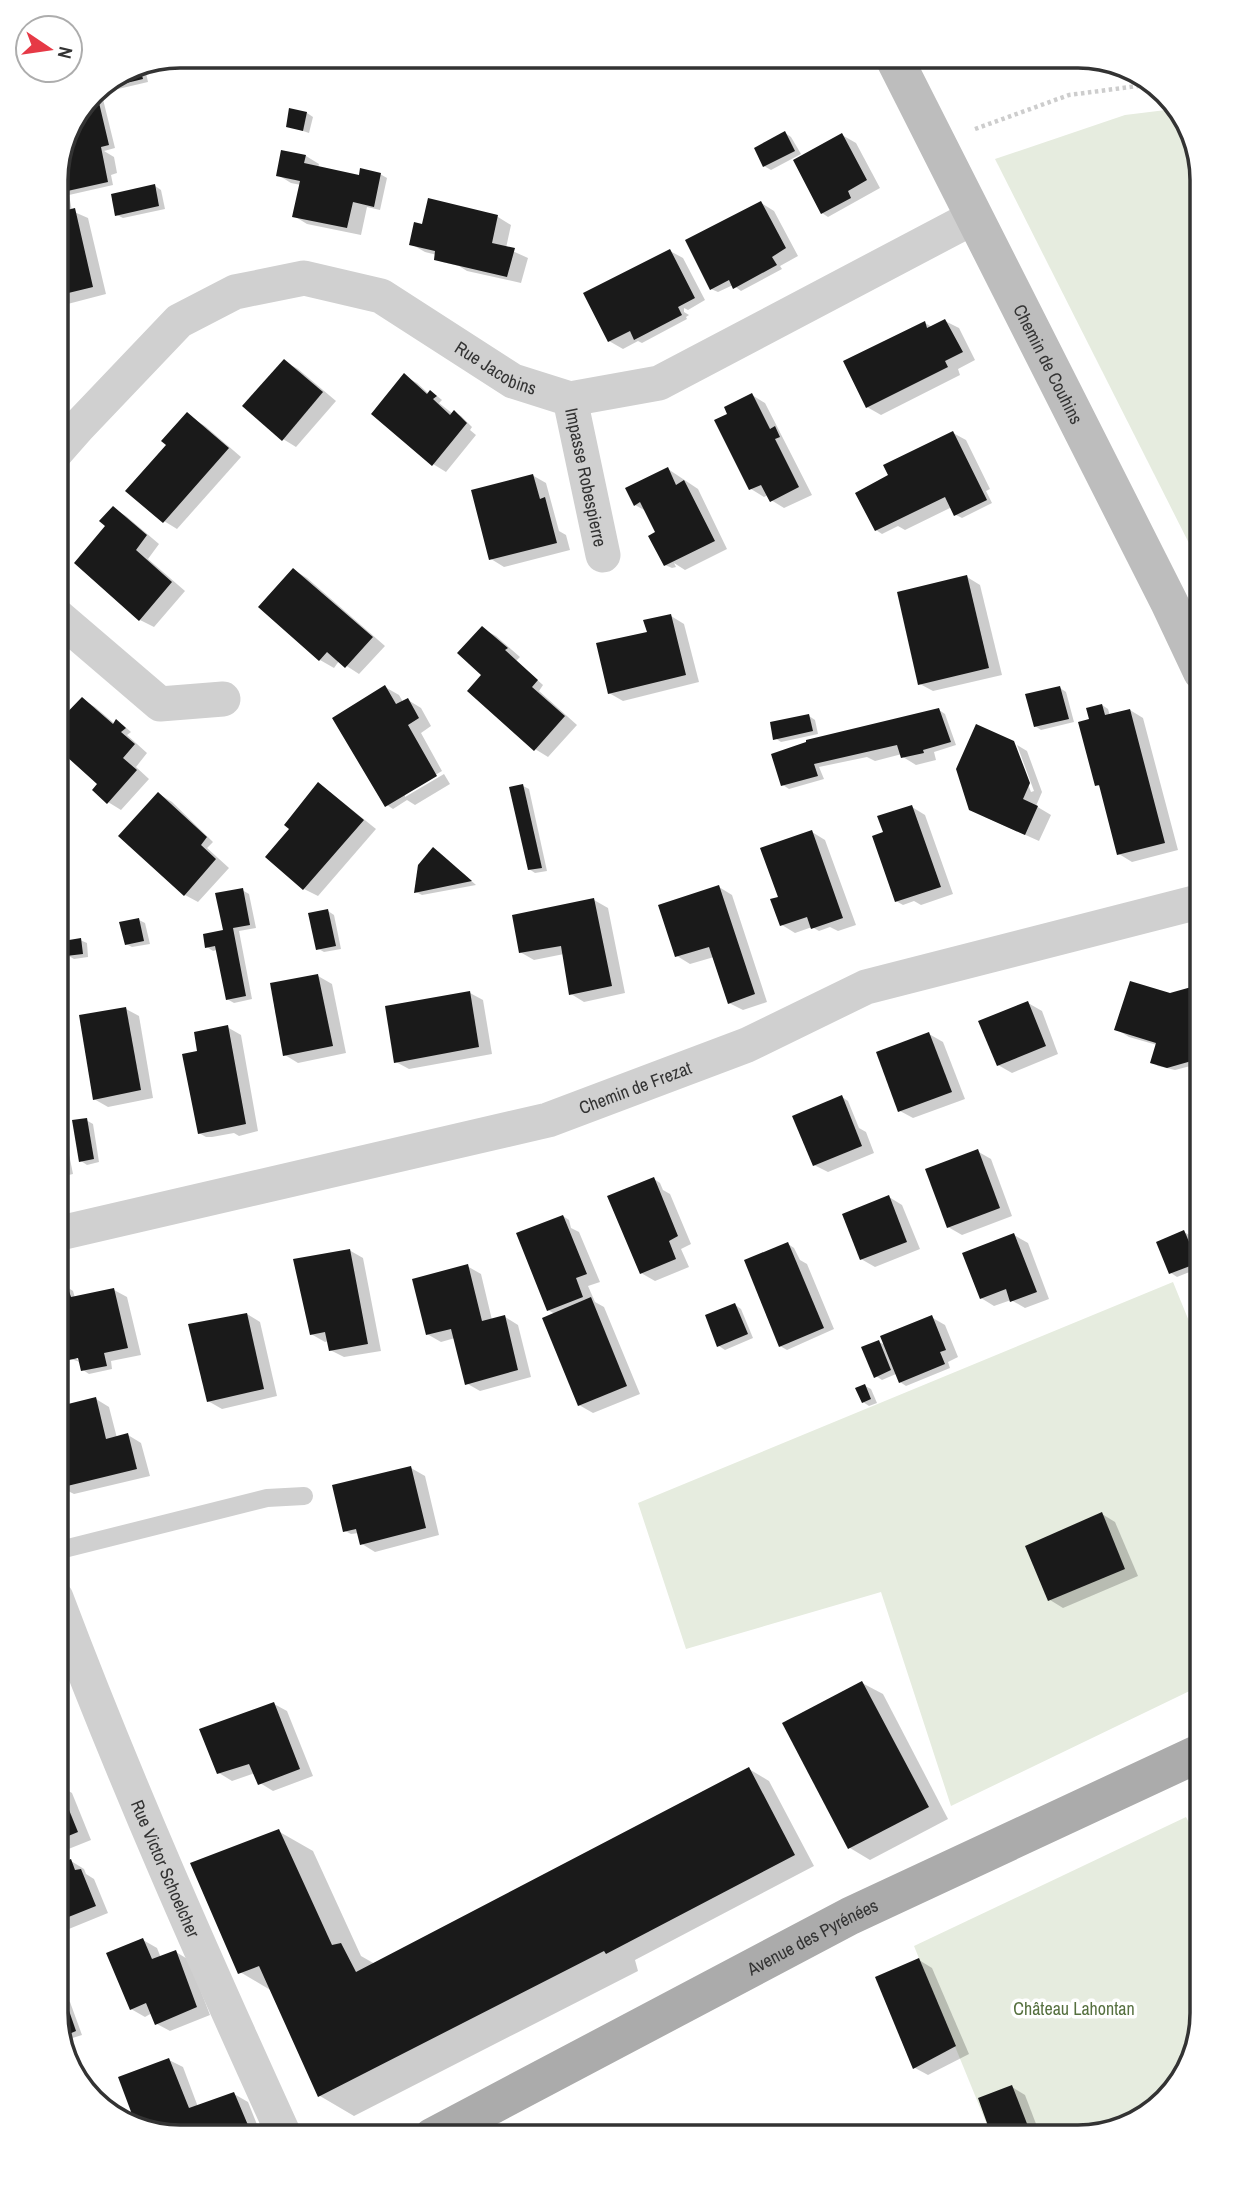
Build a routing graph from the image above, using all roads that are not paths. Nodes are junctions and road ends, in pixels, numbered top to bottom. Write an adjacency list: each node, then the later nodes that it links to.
1 (899, 68): 2 (street, Chemin de Couhins)
2 (974, 217): 3 (street, Rue Jacobins); 7 (street, Chemin de Couhins)
3 (570, 399): 4 (street, Rue Jacobins); 5 (street, Impasse Robespierre)
4 (68, 423)
5 (603, 555)
6 (68, 625): 8 (street)
7 (1190, 647)
8 (223, 699)
9 (1190, 904): 10 (street, Chemin de Frezat)
10 (68, 1231)
11 (304, 1496): 12 (lane)
12 (68, 1549)
13 (68, 1629): 15 (street, Rue Victor Schoelcher)
14 (1190, 1758): 16 (main road, Avenue des Pyrénées)
15 (280, 2125)
16 (455, 2125)

